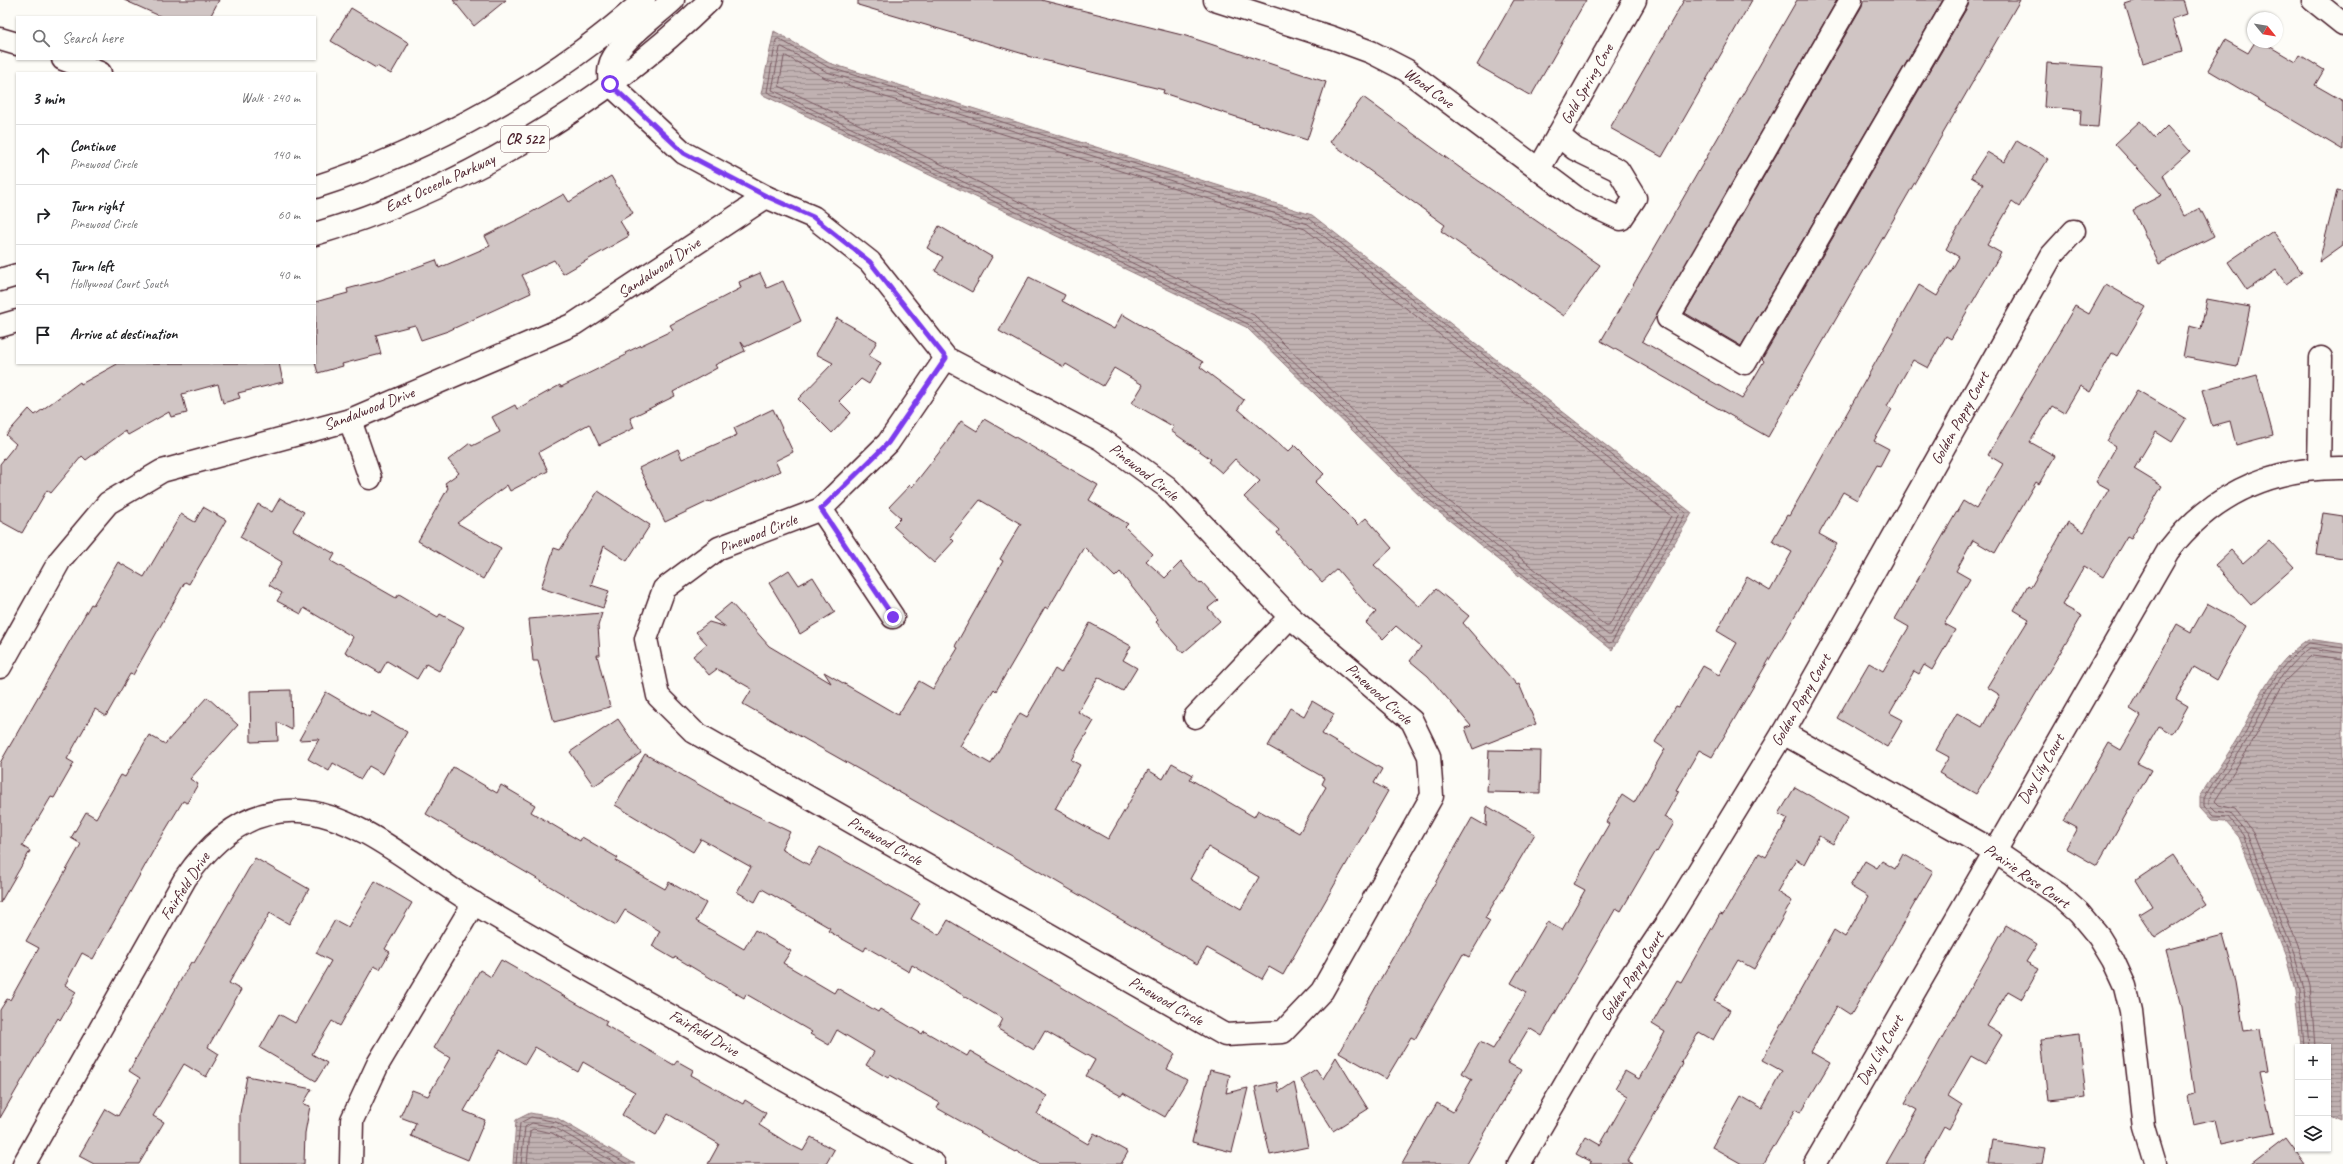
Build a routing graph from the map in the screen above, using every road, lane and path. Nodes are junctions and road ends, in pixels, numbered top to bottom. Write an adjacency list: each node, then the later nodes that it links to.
1 (644, 0): 18 (street, CR 522)
2 (673, 0): 15 (street)
3 (710, 0): 15 (street, East Osceola Parkway / CR 522)
4 (1215, 0): 9 (street, Wood Cove)
5 (1635, 0): 16 (street, Gold Spring Cove)
6 (1851, 0): 7 (street)
7 (1957, 0)
8 (2313, 0): 10 (street)
9 (1262, 6): 17 (street, Wood Cove)
10 (2343, 24)
11 (0, 39): 12 (street)
12 (16, 44)
13 (66, 60): 14 (street)
14 (97, 72)
15 (610, 84): 19 (street, Pinewood Circle); 21 (street, East Osceola Parkway / CR 522)
16 (1558, 135): 17 (street, Gold Spring Cove); 17 (street, Wood Cove)
17 (1539, 168)
18 (316, 187)
19 (766, 196): 26 (street, Pinewood Circle); 28 (street, Sandalwood Drive)
20 (2074, 231): 37 (street, Golden Poppy Court)
21 (316, 234)
22 (16, 275): 23 (street)
23 (0, 280)
24 (16, 321): 25 (street)
25 (0, 326)
26 (946, 358): 32 (street, Pinewood Circle); 34 (street, Pinewood Circle)
27 (2321, 358): 29 (street)
28 (350, 420): 31 (street); 35 (street, Sandalwood Drive)
29 (2318, 467): 30 (street, Day Lily Court); 38 (street, Day Lily Court)
30 (2343, 468)
31 (370, 478)
32 (821, 509): 33 (street); 34 (street, Pinewood Circle)
33 (893, 617)
34 (1290, 617): 36 (street)
35 (0, 666)
36 (1195, 717)
37 (1783, 733): 38 (street, Prairie Rose Court); 44 (street, Golden Poppy Court)
38 (1994, 851): 40 (street, Prairie Rose Court); 45 (street, Day Lily Court)
39 (474, 903): 41 (street, Fairfield Drive); 42 (street); 43 (street, Fairfield Drive)
40 (2150, 1163)
41 (24, 1164)
42 (350, 1164)
43 (934, 1164)
44 (1519, 1164)
45 (1815, 1164)

